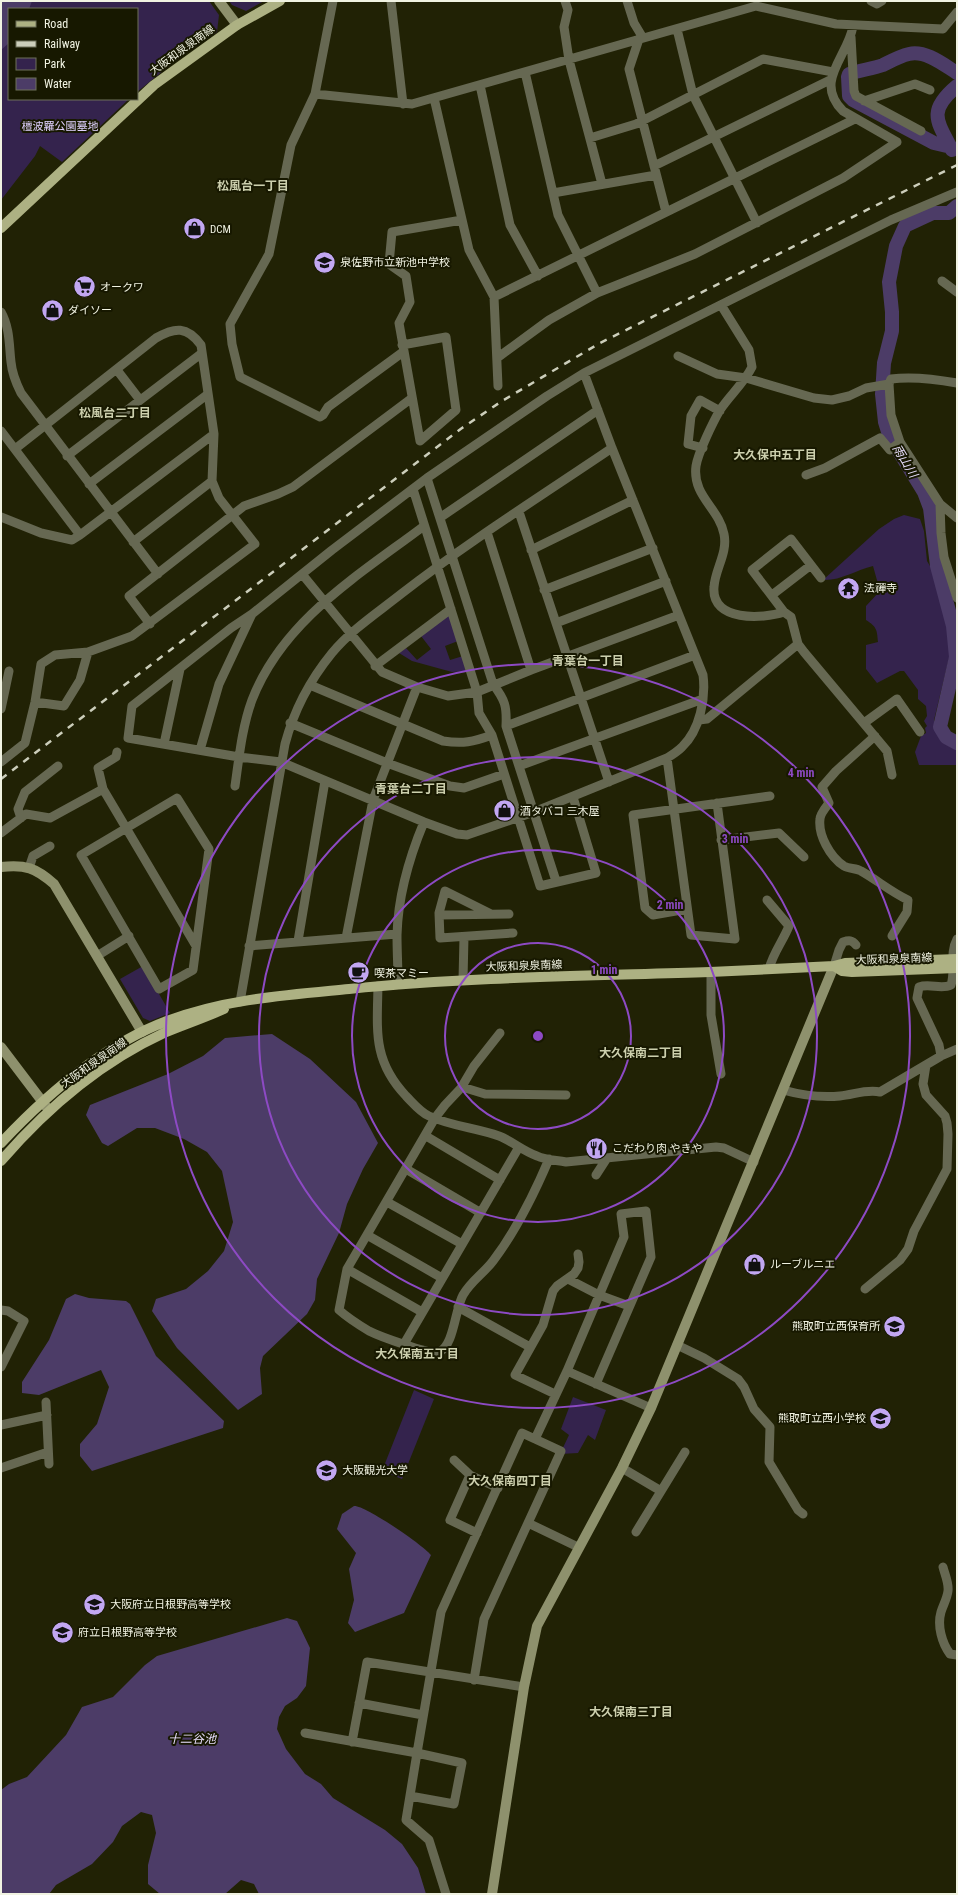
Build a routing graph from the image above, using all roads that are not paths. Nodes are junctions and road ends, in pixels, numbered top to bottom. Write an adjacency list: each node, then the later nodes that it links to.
1 (219, 1): 10 (street)
2 (280, 1): 10 (main road, 大阪和泉泉南線)
3 (333, 1): 20 (street)
4 (391, 1): 26 (street)
5 (565, 1): 15 (street)
6 (628, 1): 14 (street)
7 (871, 1): 8 (street)
8 (882, 1)
9 (957, 12): 11 (street)
10 (237, 25): 23 (main road, 大阪和泉泉南線)
11 (853, 26): 12 (street); 13 (street)
12 (677, 29): 14 (street); 21 (street)
13 (851, 36): 17 (street); 25 (street)
14 (641, 38): 15 (street); 27 (street)
15 (569, 60): 16 (street); 31 (street)
16 (525, 72): 18 (street); 37 (street)
17 (831, 76): 21 (street); 28 (street); 30 (street)
18 (480, 85): 22 (street); 43 (street)
19 (930, 90): 25 (street)
20 (315, 94): 26 (street); 51 (street)
21 (693, 95): 27 (street); 30 (street)
22 (434, 98): 26 (street); 39 (street)
23 (138, 100)
24 (138, 100): 41 (main road, 大阪和泉泉南線)
25 (864, 100): 29 (street)
26 (403, 104)
27 (642, 119): 31 (street); 32 (street)
28 (855, 119): 34 (street); 40 (street)
29 (921, 131)
30 (715, 135): 32 (street); 34 (street)
31 (590, 138): 35 (street)
32 (654, 166): 33 (street)
33 (656, 176): 35 (street); 38 (street)
34 (736, 179): 38 (street); 40 (street)
35 (602, 184): 37 (street)
36 (957, 192): 48 (street)
37 (553, 193): 42 (street)
38 (666, 212): 42 (street)
39 (462, 220): 47 (street); 51 (street)
40 (757, 223): 46 (street)
41 (1, 228)
42 (578, 257): 43 (street); 46 (street)
43 (538, 276): 47 (street)
44 (942, 281): 45 (street)
45 (957, 292)
46 (597, 293): 54 (street)
47 (494, 297): 54 (street)
48 (721, 305): 56 (street); 57 (street)
49 (1, 312): 50 (street)
50 (4, 333): 66 (street)
51 (403, 348): 62 (street); 62 (street)
52 (202, 353): 55 (street); 61 (street); 63 (street)
53 (678, 356): 57 (street)
54 (497, 358): 60 (street)
55 (117, 370): 63 (street); 66 (street)
56 (584, 373): 64 (street); 75 (street)
57 (746, 378): 59 (street); 65 (street)
58 (957, 383): 59 (street)
59 (889, 384): 69 (street)
60 (498, 386)
61 (208, 394): 68 (street); 77 (street)
62 (412, 398): 83 (street)
63 (140, 400): 73 (street)
64 (598, 410): 70 (street); 84 (street)
65 (720, 411): 71 (street); 71 (street)
66 (44, 426): 72 (street); 73 (street)
67 (1, 431): 72 (street)
68 (214, 434): 76 (street); 82 (street)
69 (900, 442): 74 (street); 80 (street)
70 (612, 448): 79 (street); 81 (street)
71 (703, 448): 105 (street)
72 (15, 449): 89 (street)
73 (67, 456): 77 (street)
74 (806, 475)
75 (427, 478): 78 (street); 84 (street)
76 (212, 481): 83 (street); 90 (street)
77 (90, 484): 82 (street)
78 (414, 489): 87 (street); 97 (street)
79 (633, 500): 91 (street); 92 (street)
80 (940, 504): 86 (street); 102 (street)
81 (519, 512): 88 (street); 92 (street)
82 (111, 513): 89 (street); 90 (street)
83 (232, 515): 96 (street); 109 (street)
84 (440, 516): 93 (street)
85 (1, 517): 89 (street)
86 (957, 518)
87 (424, 526): 94 (street); 103 (street)
88 (487, 532): 93 (street); 117 (street)
89 (80, 535)
90 (133, 542): 96 (street)
91 (653, 548): 99 (street); 100 (street)
92 (531, 550): 100 (street)
93 (453, 556): 94 (street); 119 (street)
94 (438, 565): 104 (street); 110 (street)
95 (811, 565): 98 (street); 101 (street); 101 (street)
96 (158, 574): 109 (street)
97 (302, 574): 103 (street); 106 (street)
98 (821, 578)
99 (666, 581): 107 (street); 108 (street)
100 (544, 590): 108 (street)
101 (772, 595): 105 (street)
102 (957, 598)
103 (324, 602): 110 (street); 139 (street)
104 (451, 609): 115 (street); 122 (street)
105 (784, 612): 111 (street)
106 (252, 614): 116 (street); 137 (street)
107 (679, 615): 113 (street); 114 (street)
108 (556, 623): 114 (street)
109 (150, 624): 112 (street)
110 (350, 634): 115 (street); 120 (street)
111 (798, 644): 127 (street); 129 (street)
112 (88, 652): 125 (street); 125 (street)
113 (695, 655): 123 (street); 124 (street)
114 (567, 656): 117 (street); 123 (street)
115 (376, 666): 121 (street)
116 (180, 669): 136 (street); 136 (street)
117 (530, 670): 119 (street)
118 (9, 671): 126 (street)
119 (493, 684): 122 (street); 131 (street)
120 (310, 685): 128 (street); 130 (street)
121 (417, 687): 122 (street); 130 (street)
122 (477, 692): 133 (street)
123 (580, 698): 131 (street); 135 (street)
124 (703, 699): 127 (street); 135 (street)
125 (35, 702): 141 (street)
126 (1, 709)
127 (699, 720): 140 (street)
128 (290, 723): 142 (street); 143 (street)
129 (864, 723): 132 (street); 134 (street)
130 (403, 724): 133 (street); 143 (street)
131 (506, 726): 145 (street)
132 (920, 732)
133 (492, 735): 146 (street)
134 (875, 736): 147 (street); 178 (street)
135 (594, 738): 145 (street); 149 (street)
136 (164, 744): 137 (street)
137 (200, 750): 139 (street)
138 (117, 752): 151 (street)
139 (239, 757): 142 (street); 150 (street)
140 (667, 758): 149 (street); 156 (street)
141 (1, 762)
142 (281, 762): 148 (street); 184 (street)
143 (386, 763): 146 (street); 154 (street)
144 (58, 766): 159 (street)
145 (519, 766): 157 (street)
146 (504, 774): 158 (street)
147 (892, 775)
148 (325, 781): 154 (street); 181 (street)
149 (609, 782): 153 (street)
150 (235, 786)
151 (103, 789): 159 (street); 161 (street)
152 (770, 796): 155 (street)
153 (573, 797): 157 (street); 168 (street)
154 (372, 800): 160 (street); 179 (street)
155 (717, 803): 156 (street); 163 (street)
156 (675, 808): 170 (street); 170 (street)
157 (534, 812): 158 (street); 168 (street)
158 (517, 817): 160 (street); 168 (street)
159 (20, 818): 162 (street)
160 (424, 822): 175 (street)
161 (127, 828): 176 (street); 183 (street); 183 (street)
162 (1, 833)
163 (721, 840): 165 (street); 170 (street)
164 (50, 846): 167 (street)
165 (804, 857)
166 (1, 867): 167 (street)
167 (29, 868): 185 (street)
168 (556, 881)
169 (767, 900): 188 (street)
170 (687, 909)
171 (491, 914): 172 (street); 173 (street); 173 (street)
172 (509, 914)
173 (439, 915): 177 (street)
174 (514, 933): 177 (street)
175 (397, 934): 179 (street); 191 (street)
176 (129, 936): 183 (street); 185 (street)
177 (464, 936): 190 (street)
178 (892, 936)
179 (346, 938): 181 (street)
180 (957, 939): 186 (street)
181 (298, 941): 184 (street)
182 (856, 945): 187 (street)
183 (196, 946)
184 (249, 946): 193 (street)
185 (97, 956): 194 (street)
186 (955, 964): 187 (main road, 大阪和泉泉南線); 198 (street)
187 (834, 966): 188 (main road, 大阪和泉泉南線); 202 (street)
188 (769, 969): 189 (main road, 大阪和泉泉南線)
189 (711, 972): 190 (main road, 大阪和泉泉南線); 200 (street)
190 (463, 980): 191 (main road, 大阪和泉泉南線)
191 (398, 984): 192 (main road, 大阪和泉泉南線)
192 (378, 986): 193 (main road, 大阪和泉泉南線); 206 (street)
193 (240, 1002): 194 (main road, 大阪和泉泉南線); 205 (main road, 大阪和泉泉南線)
194 (142, 1032): 204 (main road, 大阪和泉泉南線)
195 (500, 1033): 201 (street)
196 (1, 1047): 204 (street)
197 (957, 1049): 198 (street)
198 (941, 1056): 199 (street)
199 (926, 1065): 202 (street); 225 (street)
200 (721, 1074)
201 (462, 1086): 203 (street); 206 (street)
202 (783, 1090): 213 (street)
203 (566, 1094)
204 (42, 1102): 205 (street); 208 (main road, 大阪和泉泉南線)
205 (49, 1111): 212 (main road, 大阪和泉泉南線)
206 (435, 1118): 207 (street); 209 (street)
207 (426, 1136): 214 (street); 216 (street)
208 (1, 1143)
209 (519, 1147): 211 (street); 216 (street)
210 (607, 1158): 211 (street); 213 (street); 215 (street)
211 (549, 1159): 228 (street)
212 (1, 1160)
213 (754, 1162): 232 (street)
214 (406, 1170): 217 (street); 218 (street)
215 (596, 1175)
216 (500, 1180): 218 (street)
217 (387, 1202): 219 (street); 220 (street)
218 (481, 1213): 220 (street)
219 (367, 1235): 222 (street); 223 (street)
220 (462, 1244): 223 (street)
221 (578, 1254): 224 (street)
222 (347, 1269): 230 (street); 231 (street)
223 (442, 1278): 230 (street)
224 (568, 1279): 226 (street); 233 (street)
225 (865, 1289)
226 (599, 1295): 227 (street); 227 (street); 235 (street)
227 (629, 1306): 236 (street)
228 (458, 1307): 231 (street); 233 (street)
229 (1, 1310): 234 (street)
230 (422, 1312): 231 (street)
231 (404, 1344)
232 (677, 1345): 239 (street); 252 (street)
233 (530, 1347): 237 (street)
234 (1, 1367)
235 (567, 1371): 236 (street); 237 (street)
236 (596, 1384): 239 (street)
237 (555, 1394): 242 (street)
238 (46, 1402): 240 (street)
239 (651, 1408): 248 (street)
240 (47, 1414): 241 (street); 243 (street)
241 (1, 1425)
242 (535, 1439): 250 (street); 253 (street)
243 (48, 1452): 246 (street); 247 (street)
244 (685, 1452): 251 (street)
245 (454, 1460): 249 (street)
246 (49, 1464)
247 (2, 1465)
248 (622, 1468): 251 (street); 256 (street)
249 (470, 1475): 250 (street); 255 (street)
250 (498, 1488): 255 (street)
251 (661, 1491): 254 (street)
252 (803, 1514)
253 (528, 1523): 256 (street); 260 (street)
254 (636, 1532)
255 (477, 1533): 259 (street)
256 (578, 1547): 261 (street)
257 (943, 1567): 258 (street)
258 (957, 1655)
259 (430, 1672): 260 (street); 262 (street); 263 (street)
260 (474, 1680): 261 (street)
261 (524, 1688): 269 (street)
262 (359, 1703): 263 (street); 265 (street)
263 (423, 1715): 266 (street)
264 (305, 1733): 265 (street)
265 (352, 1742): 266 (street)
266 (417, 1753): 267 (street); 267 (street)
267 (410, 1796): 268 (street)
268 (446, 1894)
269 (492, 1894)

